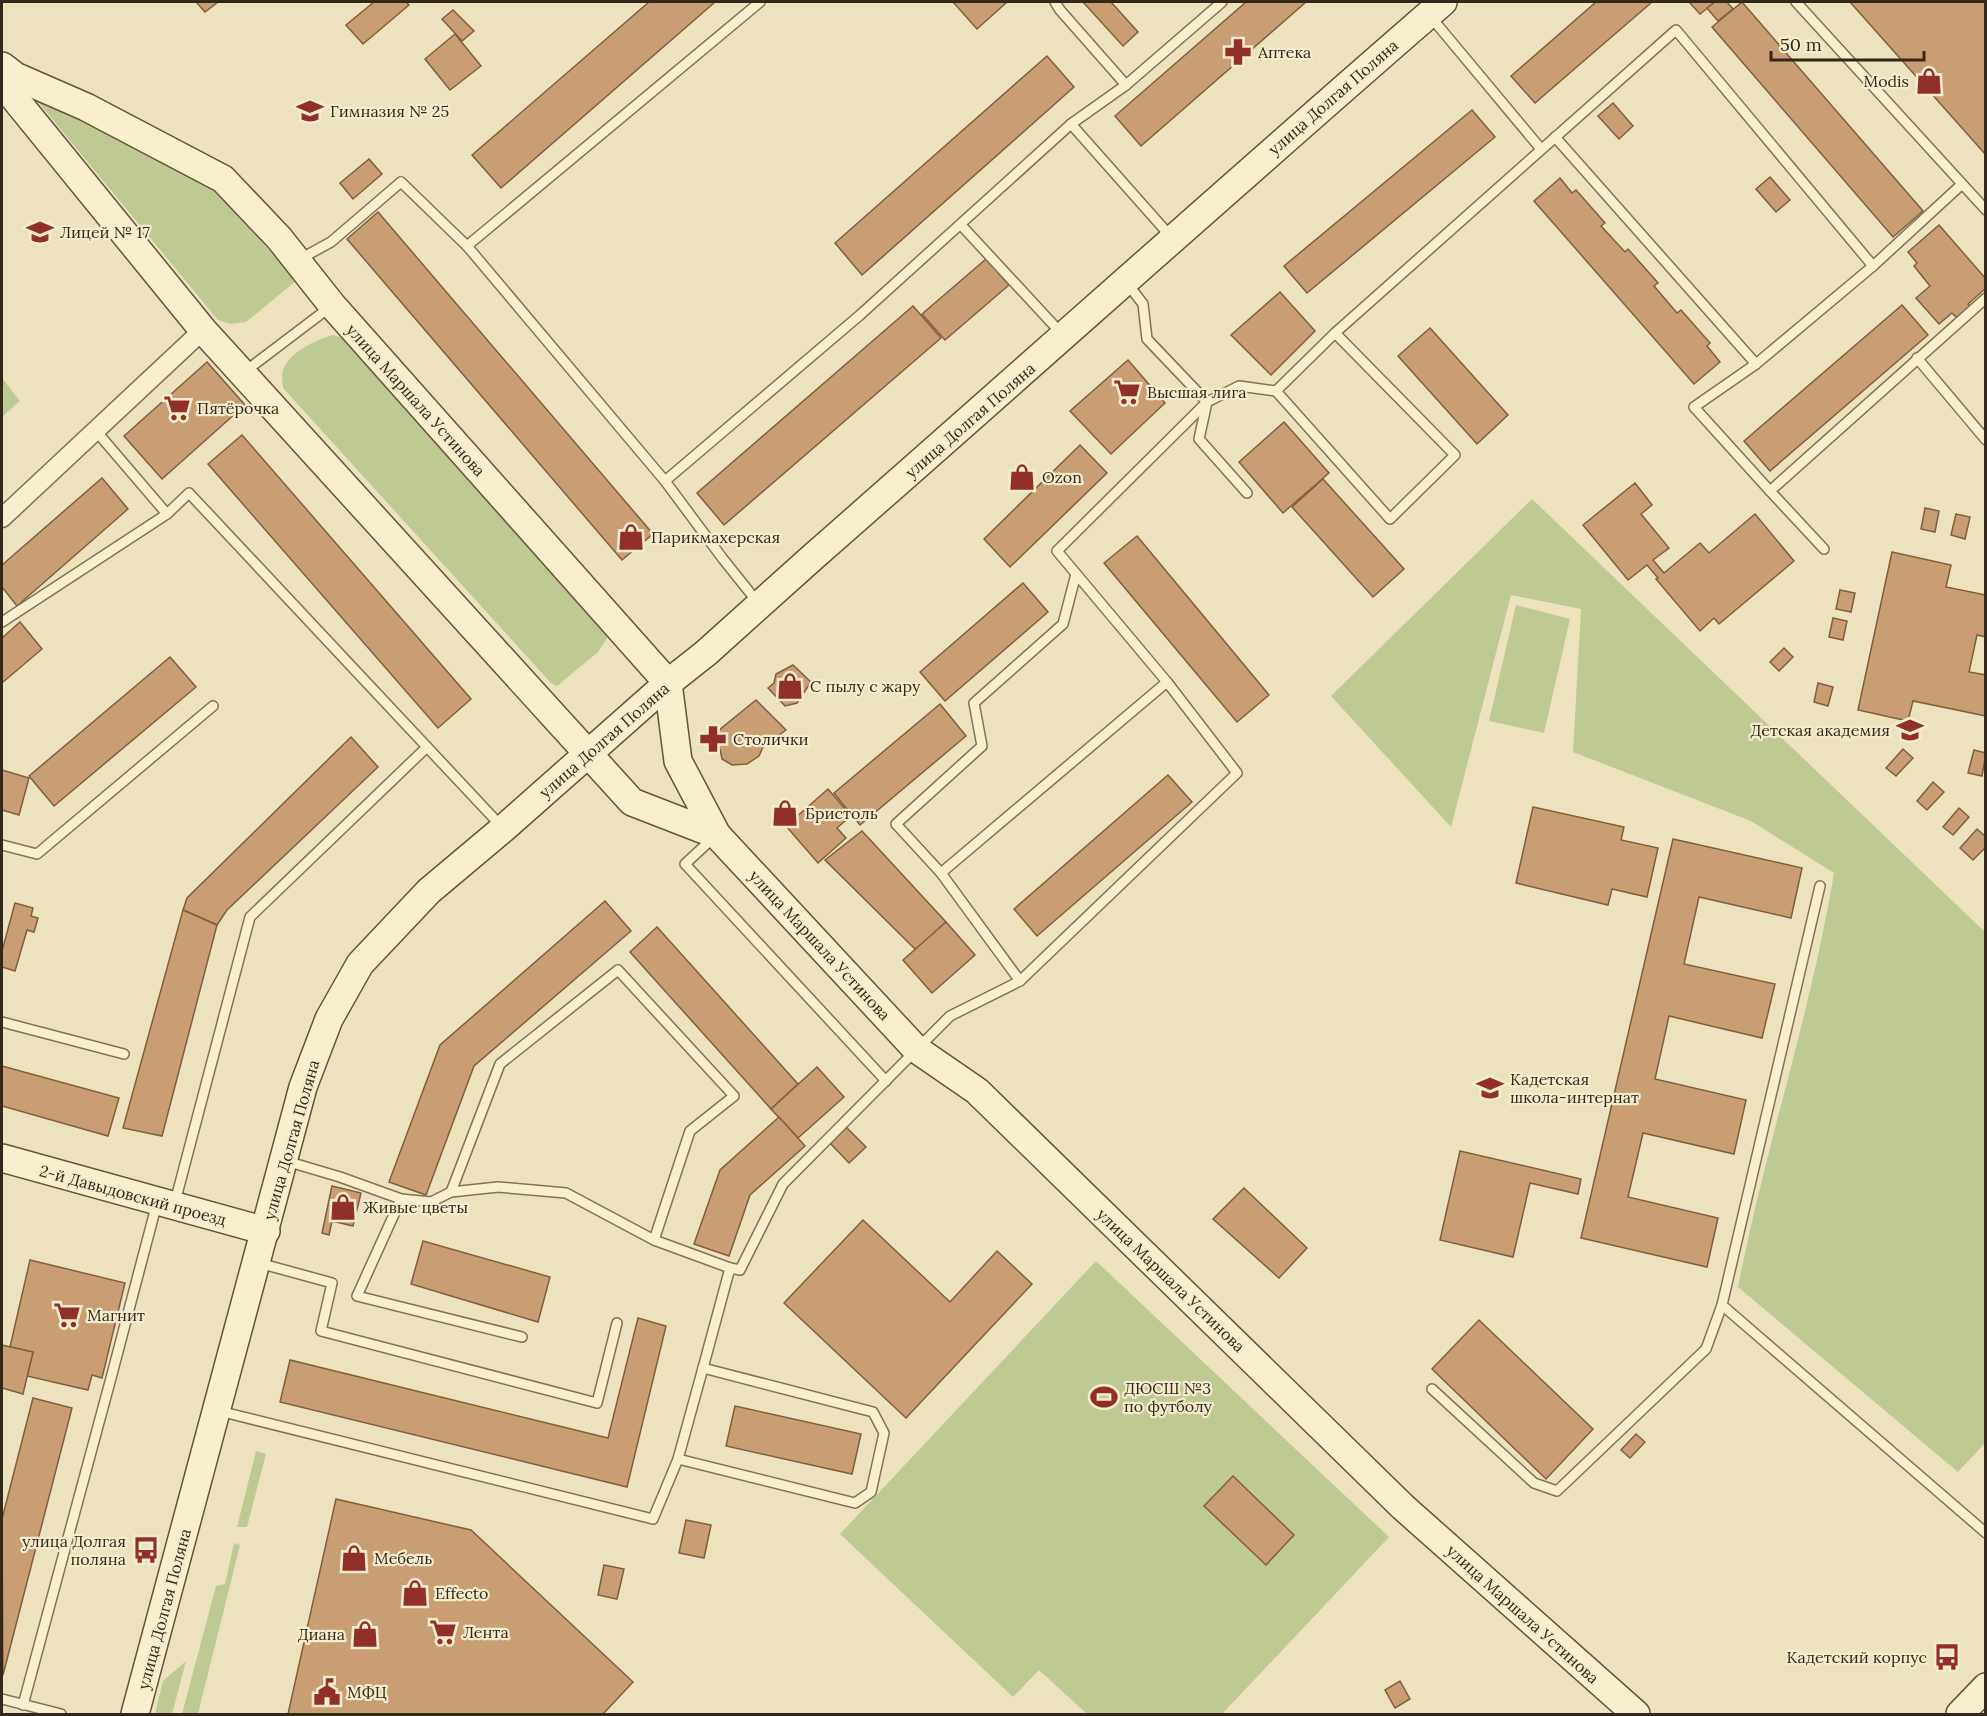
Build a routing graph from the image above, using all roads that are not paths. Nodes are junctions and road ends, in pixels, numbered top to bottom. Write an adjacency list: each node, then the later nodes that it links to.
1 (760, 2): 16 (lane)
2 (1055, 2): 8 (lane)
3 (1222, 2): 8 (lane)
4 (1796, 2): 12 (lane)
5 (1436, 8): 11 (lane); 15 (street, улица Долгая Поляна)
6 (2, 66): 17 (street, улица Маршала Устинова)
7 (2, 83): 22 (street, улица Маршала Устинова)
8 (1126, 85): 9 (lane)
9 (1071, 124): 14 (lane); 15 (lane)
10 (1555, 137): 11 (lane); 18 (lane); 26 (lane)
11 (1541, 149): 23 (lane)
12 (1961, 184): 13 (lane); 18 (lane)
13 (1986, 210)
14 (961, 225): 24 (lane); 32 (lane)
15 (1174, 240): 19 (street, улица Долгая Поляна)
16 (466, 246): 17 (lane); 32 (lane)
17 (297, 261): 21 (street, улица Маршала Устинова)
18 (1873, 266): 26 (lane)
19 (1126, 281): 24 (street, улица Долгая Поляна); 29 (lane)
20 (1986, 298): 25 (lane)
21 (332, 305): 27 (lane); 42 (street, улица Маршала Устинова)
22 (203, 330): 27 (street, улица Маршала Устинова); 30 (street)
23 (1335, 333): 28 (lane); 28 (lane)
24 (1064, 336): 39 (street, улица Долгая Поляна)
25 (1917, 358): 31 (lane); 33 (lane)
26 (1756, 364): 33 (lane)
27 (242, 374): 45 (street, улица Маршала Устинова)
28 (1276, 391): 29 (lane)
29 (1207, 402): 34 (lane); 38 (lane)
30 (96, 431): 35 (lane); 36 (street)
31 (1986, 440)
32 (665, 481): 39 (lane)
33 (1770, 490): 37 (lane)
34 (1247, 493)
35 (167, 513): 40 (lane); 44 (lane)
36 (2, 518)
37 (1824, 549)
38 (1077, 574): 41 (lane); 49 (lane)
39 (761, 606): 42 (street, улица Долгая Поляна)
40 (2, 622)
41 (1167, 682): 49 (lane); 51 (lane)
42 (668, 683): 45 (street, улица Долгая Поляна); 47 (street, улица Маршала Устинова)
43 (213, 706): 48 (lane)
44 (427, 747): 46 (lane); 60 (lane)
45 (589, 753): 46 (street, улица Долгая Поляна); 47 (street, улица Маршала Устинова)
46 (504, 828): 57 (street, улица Долгая Поляна)
47 (717, 835): 53 (street, улица Маршала Устинова); 55 (lane)
48 (2, 845)
49 (941, 873): 51 (lane)
50 (1820, 886): 65 (lane)
51 (1020, 981): 53 (lane)
52 (2, 1022): 54 (lane)
53 (916, 1049): 55 (lane); 78 (street, улица Маршала Устинова)
54 (123, 1054)
55 (886, 1080): 64 (lane)
56 (2, 1158): 60 (street, 2-й Давыдовский проезд)
57 (284, 1160): 59 (lane); 61 (street, улица Долгая Поляна)
58 (451, 1192): 59 (lane); 62 (lane); 62 (lane)
59 (401, 1199): 67 (lane)
60 (165, 1204): 61 (street, 2-й Давыдовский проезд); 75 (lane)
61 (266, 1231): 63 (street, улица Долгая Поляна)
62 (654, 1240): 64 (lane)
63 (257, 1263): 66 (lane); 70 (street, улица Долгая Поляна)
64 (730, 1268): 68 (lane)
65 (1722, 1305): 69 (lane); 72 (lane)
66 (617, 1323)
67 (522, 1337)
68 (703, 1368): 71 (lane); 71 (lane)
69 (1431, 1389)
70 (217, 1410): 71 (lane); 77 (street, улица Долгая Поляна)
71 (678, 1459)
72 (1986, 1533)
73 (1986, 1687): 79 (street)
74 (2, 1699): 75 (lane)
75 (23, 1705): 76 (lane)
76 (61, 1714)
77 (135, 1714)
78 (1636, 1714)
79 (1960, 1714)

